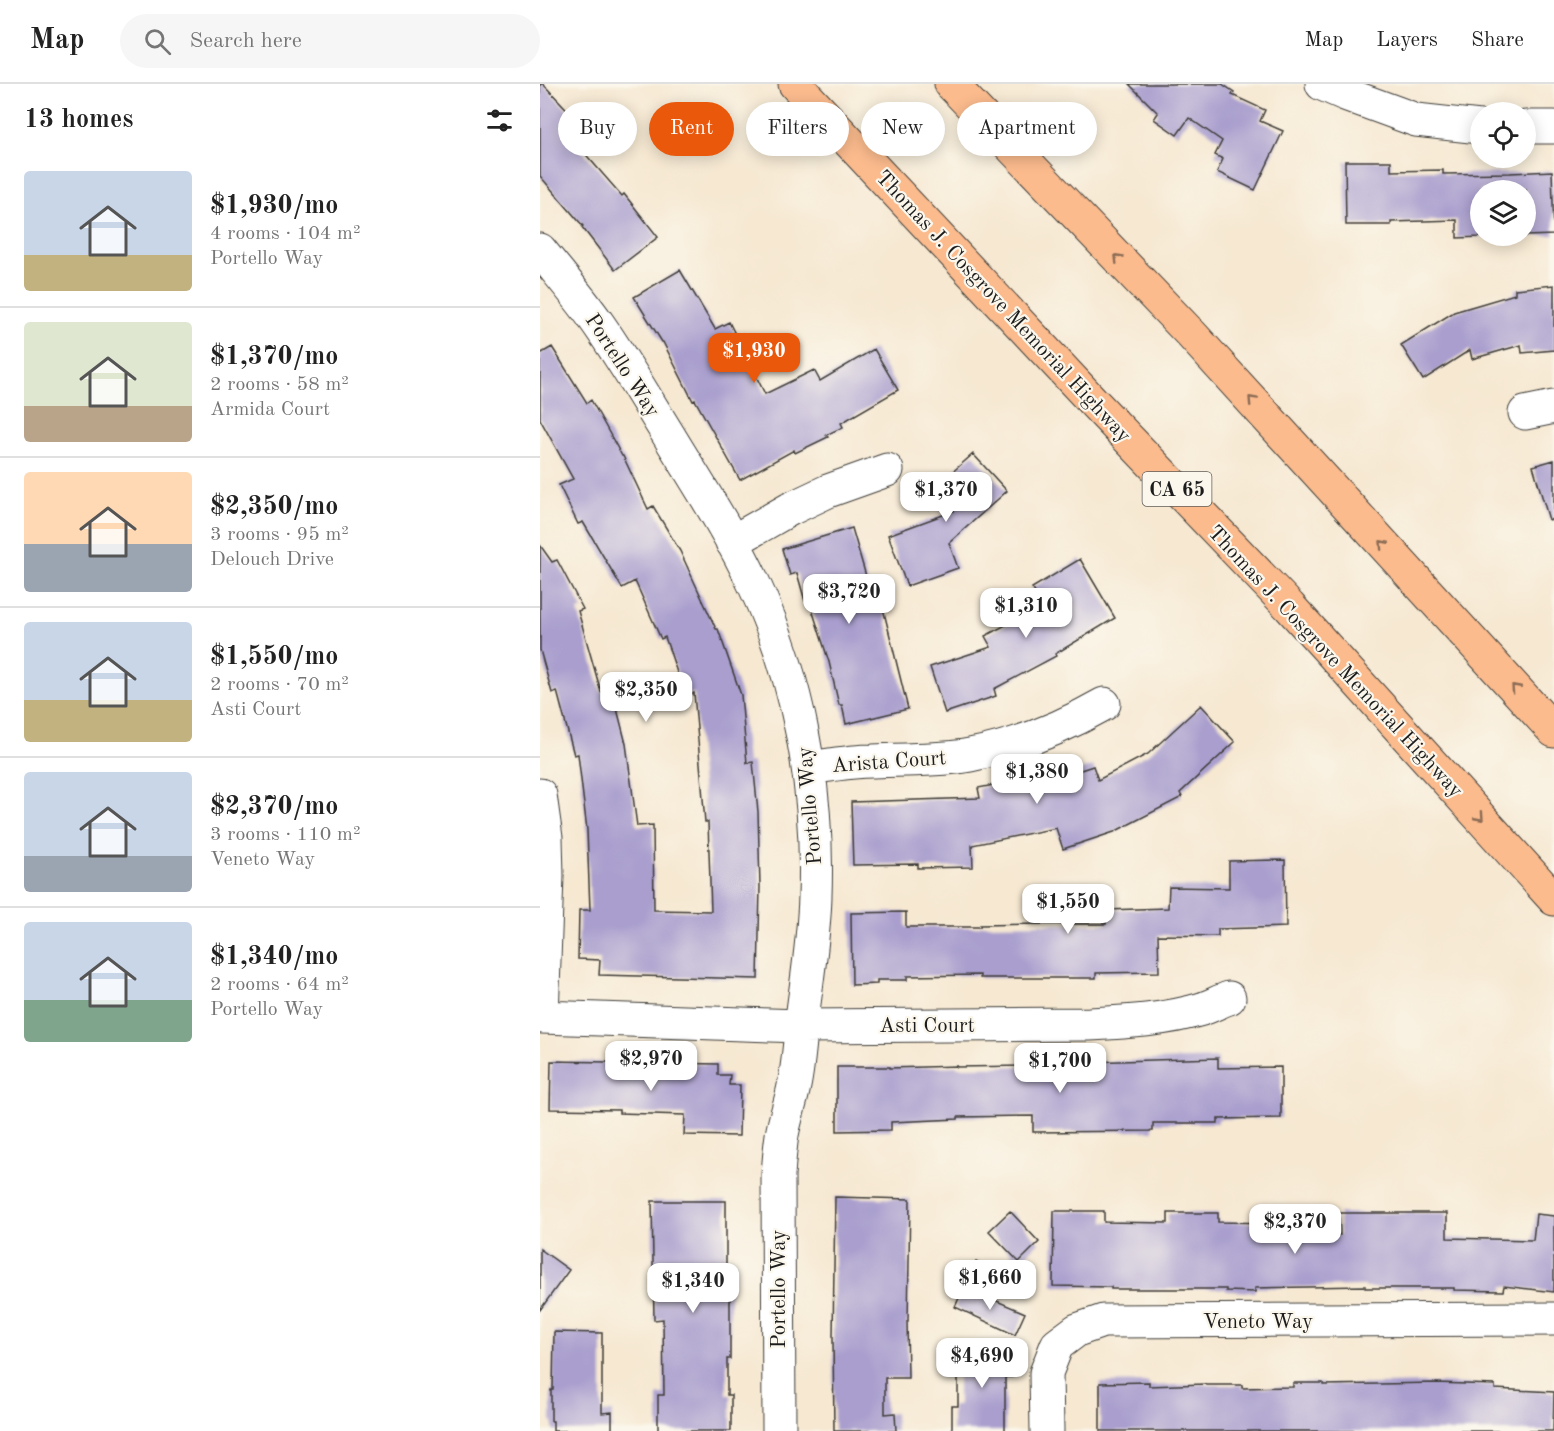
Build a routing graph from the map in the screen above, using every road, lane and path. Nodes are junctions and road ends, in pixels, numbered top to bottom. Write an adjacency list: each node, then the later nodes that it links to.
1 (795, 84): 14 (highway, Thomas J. Cosgrove Memorial Highway / CA 65, one-way to 14)
2 (951, 84): 11 (highway, one-way to 2)
3 (1322, 84): 4 (street)
4 (1470, 126)
5 (1536, 127): 6 (street)
6 (1554, 127)
7 (540, 250): 9 (street, Portello Way)
8 (887, 470): 9 (street)
9 (732, 542): 12 (street, Portello Way)
10 (1104, 704): 12 (street, Arista Court)
11 (1554, 731)
12 (809, 768): 17 (street, Portello Way)
13 (540, 795): 16 (street)
14 (1554, 899)
15 (1228, 998): 17 (street, Asti Court)
16 (541, 1017): 17 (street, Asti Court)
17 (801, 1026): 19 (street, Portello Way)
18 (1554, 1319): 20 (street, Veneto Way)
19 (779, 1431)
20 (1047, 1431)

